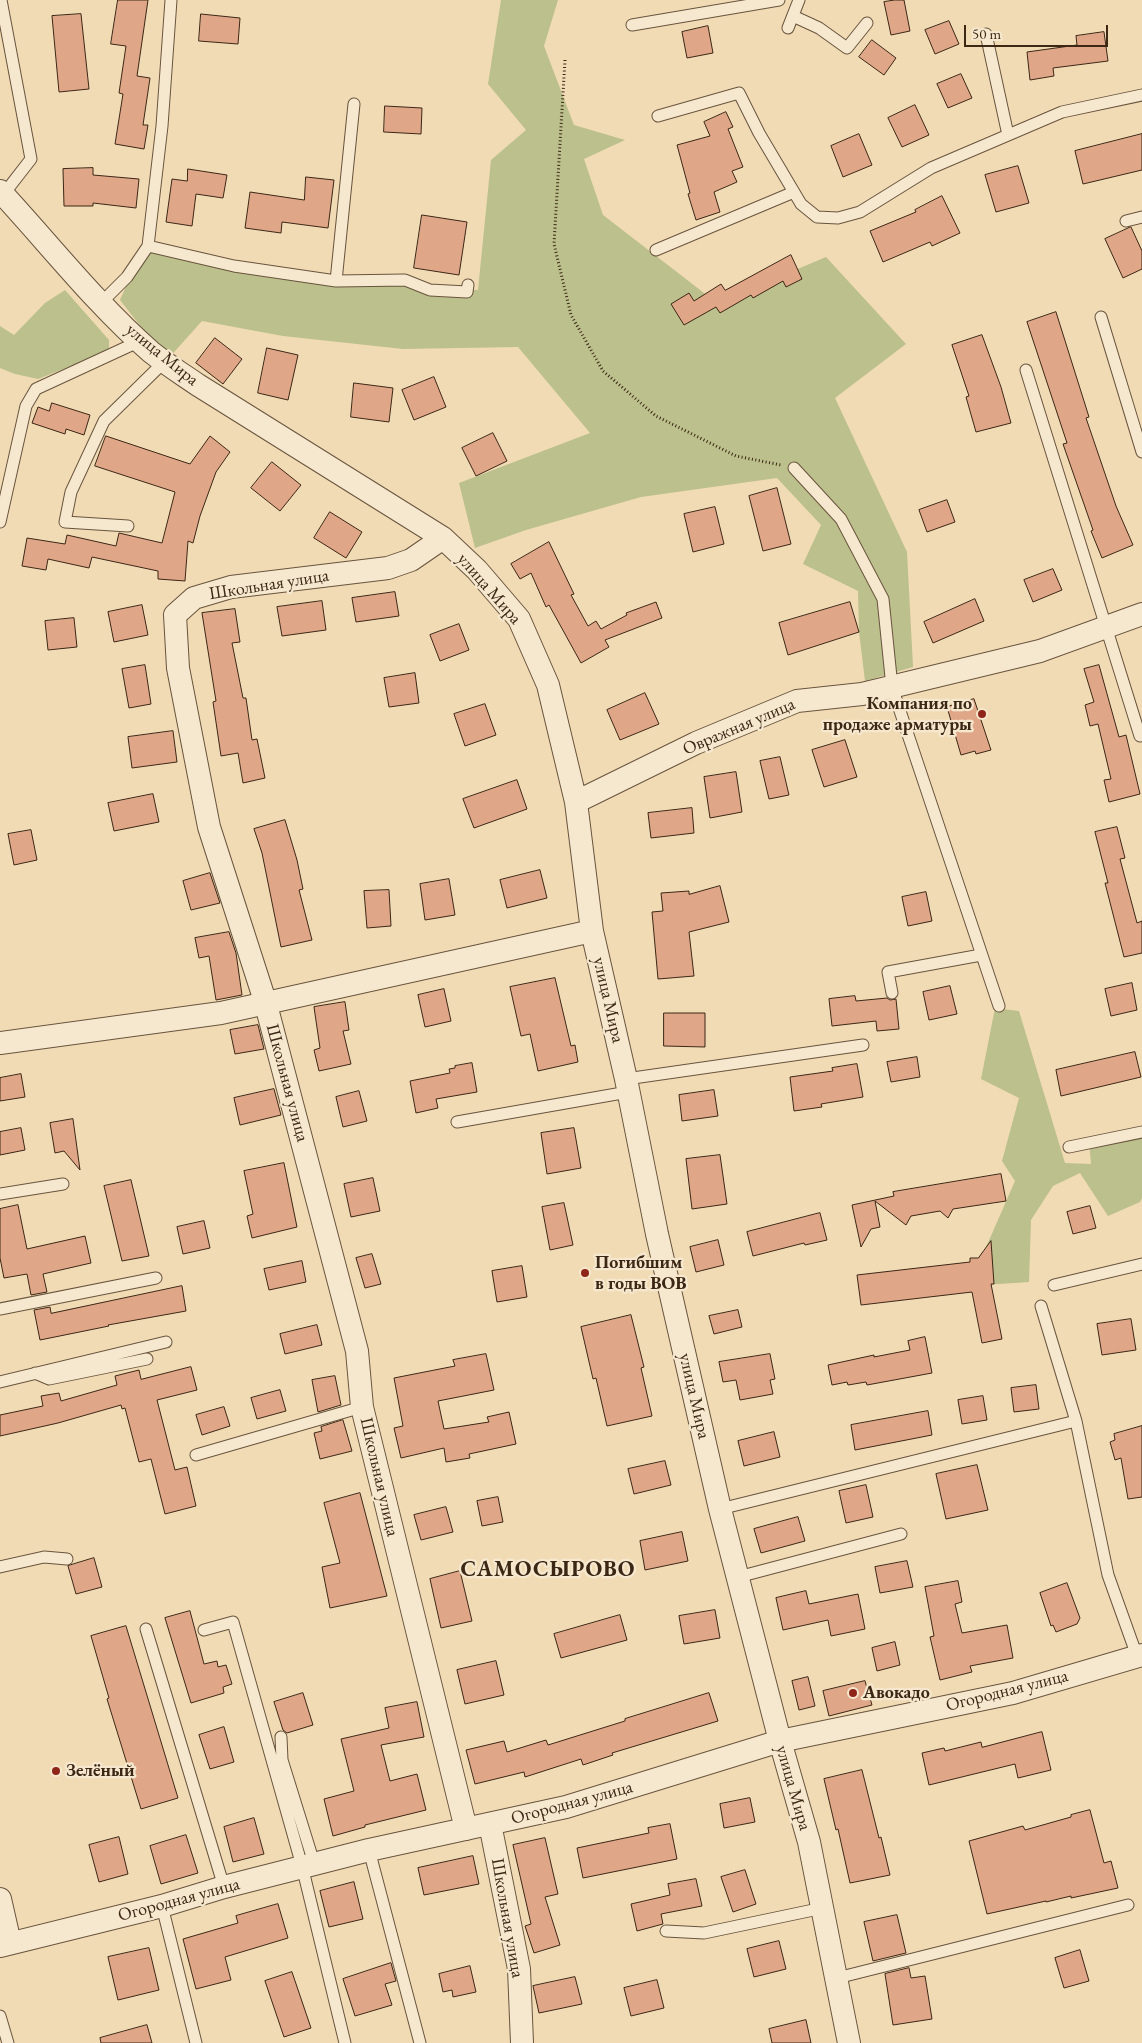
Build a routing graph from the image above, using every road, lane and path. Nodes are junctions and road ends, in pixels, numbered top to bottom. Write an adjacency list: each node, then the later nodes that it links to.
1 (0, 0): 16 (lane)
2 (171, 0): 19 (lane)
3 (779, 0): 7 (lane)
4 (799, 0): 5 (lane)
5 (793, 16): 6 (lane); 8 (lane)
6 (867, 23)
7 (632, 24)
8 (788, 28)
9 (986, 34): 14 (lane)
10 (565, 60): 29 (path)
11 (1142, 95): 14 (lane)
12 (354, 104): 21 (lane)
13 (658, 116): 15 (lane)
14 (1008, 135): 15 (lane)
15 (794, 192): 20 (lane)
16 (2, 193): 23 (street, улица Мира)
17 (1142, 217): 18 (lane)
18 (1126, 221)
19 (148, 246): 21 (lane); 23 (lane)
20 (656, 250)
21 (336, 281): 22 (lane)
22 (468, 285)
23 (102, 302): 25 (street, улица Мира)
24 (1100, 317): 28 (lane)
25 (140, 341): 26 (street, улица Мира); 30 (lane)
26 (164, 362): 31 (lane); 32 (street, улица Мира)
27 (1026, 370): 34 (lane)
28 (1142, 452)
29 (794, 468): 35 (lane)
30 (0, 522)
31 (128, 526)
32 (443, 538): 37 (street, улица Мира); 41 (street, Школьная улица)
33 (1142, 614): 34 (street, Овражная улица)
34 (1107, 627): 35 (street, Овражная улица); 36 (lane)
35 (892, 687): 37 (street, Овражная улица); 39 (lane)
36 (1140, 736)
37 (576, 802): 38 (street, улица Мира)
38 (592, 931): 41 (street); 45 (street, улица Мира)
39 (981, 955): 40 (lane); 42 (lane)
40 (892, 993)
41 (265, 1001): 43 (street); 60 (street, Школьная улица)
42 (999, 1006)
43 (0, 1043)
44 (862, 1045): 45 (lane)
45 (627, 1085): 46 (lane); 63 (street, улица Мира)
46 (457, 1122)
47 (1142, 1132): 48 (lane)
48 (1069, 1147)
49 (63, 1184): 50 (lane)
50 (0, 1194)
51 (1142, 1264): 53 (lane)
52 (156, 1278): 55 (lane)
53 (1054, 1285)
54 (1041, 1306): 61 (lane)
55 (0, 1309)
56 (166, 1342): 58 (lane)
57 (147, 1359): 58 (lane)
58 (35, 1373): 59 (lane)
59 (0, 1382)
60 (362, 1407): 62 (lane); 74 (street, Школьная улица)
61 (1076, 1421): 63 (lane); 70 (lane)
62 (196, 1455)
63 (720, 1509): 67 (street, улица Мира)
64 (901, 1534): 67 (lane)
65 (67, 1559): 66 (lane)
66 (0, 1567)
67 (738, 1577): 72 (street, улица Мира)
68 (146, 1629): 77 (lane)
69 (204, 1630): 76 (lane)
70 (1140, 1655): 72 (street, Огородная улица)
71 (281, 1737): 76 (lane)
72 (780, 1741): 73 (street, Огородная улица); 81 (street, улица Мира)
73 (490, 1824): 74 (street, Огородная улица); 90 (street, Школьная улица)
74 (466, 1829): 75 (street, Огородная улица)
75 (368, 1850): 76 (street, Огородная улица); 89 (lane)
76 (308, 1865): 77 (street, Огородная улица); 88 (lane)
77 (224, 1887): 80 (street, Огородная улица)
78 (0, 1899): 83 (street)
79 (1128, 1905): 84 (lane)
80 (162, 1906): 83 (street, Огородная улица); 87 (lane)
81 (822, 1908): 82 (lane); 84 (street, улица Мира)
82 (666, 1930)
83 (5, 1944)
84 (837, 1978): 91 (street, улица Мира)
85 (0, 2016): 86 (lane)
86 (8, 2043)
87 (196, 2043)
88 (345, 2043)
89 (420, 2043)
90 (522, 2043)
91 (849, 2043)

